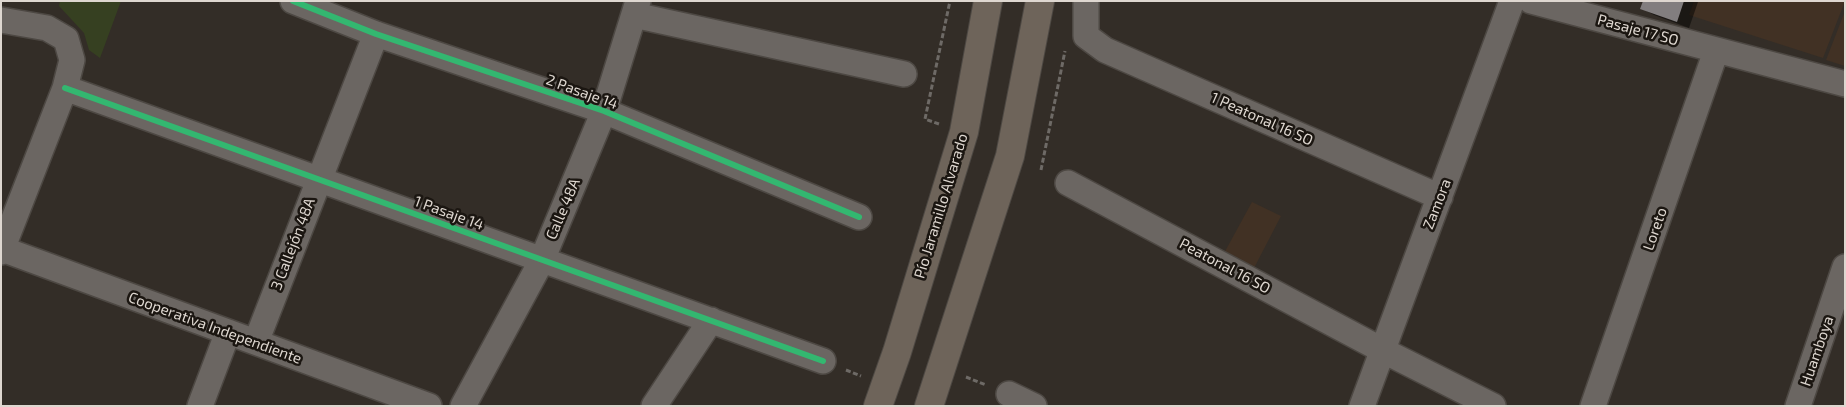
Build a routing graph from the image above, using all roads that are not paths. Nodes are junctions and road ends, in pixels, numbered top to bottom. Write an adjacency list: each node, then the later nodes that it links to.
1 (293, 1): 9 (street, 2 Pasaje 14)
2 (988, 1): 28 (highway, Pío Jaramillo Alvarado)
3 (1040, 1): 33 (highway)
4 (1086, 1): 17 (street, 1 Peatonal 16 SO)
5 (1512, 1): 17 (street, Zamora)
6 (1531, 1): 10 (street, Pasaje 17 SO)
7 (636, 8): 11 (street); 14 (street, Calle 48A)
8 (1, 20): 13 (street)
9 (376, 34): 14 (street, 2 Pasaje 14); 15 (street, 3 Callejón 48A)
10 (1716, 51): 12 (street, Pasaje 17 SO); 37 (street, Loreto)
11 (904, 74)
12 (1845, 84)
13 (66, 88): 15 (street, 1 Pasaje 14); 19 (street)
14 (604, 111): 18 (street, 2 Pasaje 14); 20 (street, Calle 48A)
15 (318, 179): 20 (street, 1 Pasaje 14); 24 (street, 3 Callejón 48A)
16 (1068, 182): 25 (street, Peatonal 16 SO)
17 (1440, 197): 25 (street, Zamora)
18 (859, 217)
19 (2, 251): 23 (street, Cooperativa Independiente)
20 (542, 260): 22 (street, 1 Pasaje 14); 31 (street, Calle 48A)
21 (1845, 267): 38 (street, Huamboya)
22 (710, 320): 26 (street, 1 Pasaje 14); 32 (street)
23 (228, 332): 24 (street, Cooperativa Independiente); 30 (street)
24 (256, 342): 29 (street, Cooperativa Independiente)
25 (1382, 350): 35 (street, Zamora); 36 (street, Peatonal 16 SO)
26 (823, 361)
27 (1009, 394): 34 (street)
28 (882, 396)
29 (424, 405)
30 (200, 406)
31 (462, 406)
32 (654, 406)
33 (929, 406)
34 (1034, 406)
35 (1362, 406)
36 (1493, 406)
37 (1593, 406)
38 (1798, 406)

